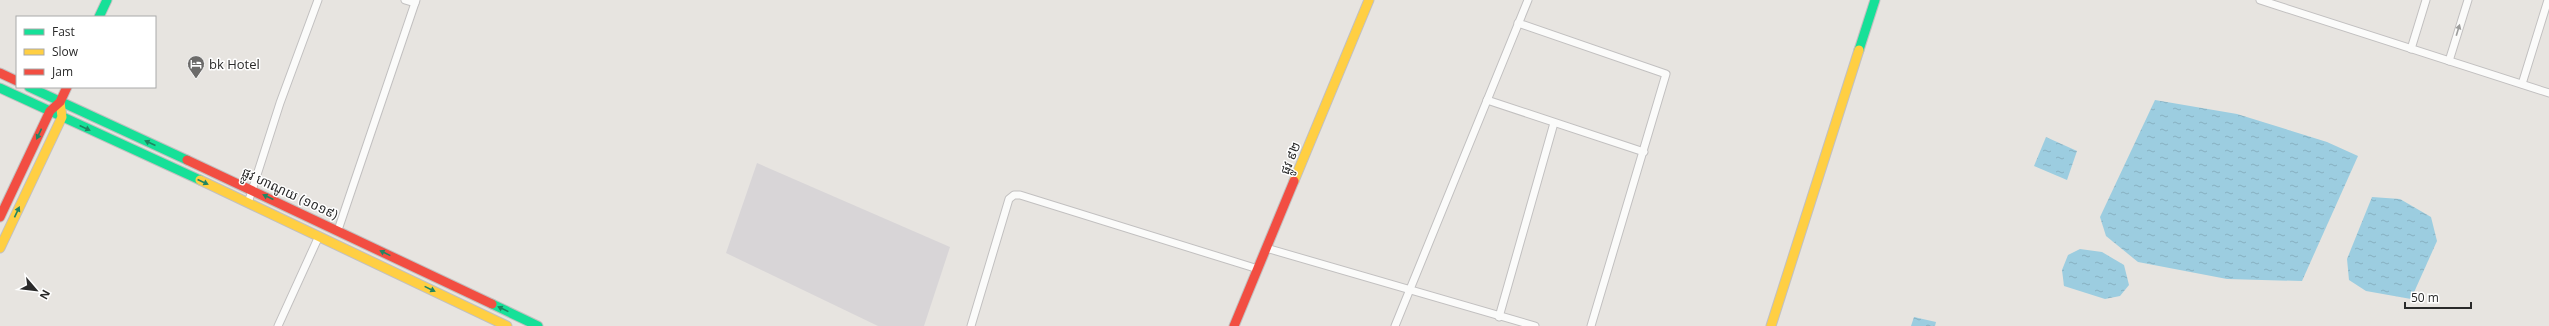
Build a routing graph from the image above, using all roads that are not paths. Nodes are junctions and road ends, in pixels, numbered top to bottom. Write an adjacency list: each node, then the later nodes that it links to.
1 (107, 0): 12 (main road)
2 (318, 0): 29 (street)
3 (405, 0): 11 (street)
4 (1369, 0): 35 (main road, ផ្លូវ ៩២)
5 (1528, 0): 13 (street)
6 (1875, 0): 47 (main road)
7 (2260, 0): 14 (street)
8 (2426, 0): 14 (street)
9 (2468, 0): 15 (street, one-way to 9)
10 (2548, 0): 18 (street)
11 (416, 2): 32 (street)
12 (99, 16)
13 (1518, 23): 23 (street); 28 (street)
14 (2411, 49): 15 (street)
15 (2449, 61): 18 (street)
16 (0, 73): 17 (main road)
17 (16, 81)
18 (2522, 84): 22 (street)
19 (0, 88): 25 (main road, ផ្លូវ ហាណូយ (១០១៩))
20 (31, 88): 24 (main road, ផ្លូវ ហាណូយ (១០១៩))
21 (67, 88): 24 (main road)
22 (2549, 93)
23 (1487, 100): 27 (street); 37 (street)
24 (60, 102): 25 (main road); 26 (main road); 29 (main road, ផ្លូវ ហាណូយ (១០១៩), one-way to 24)
25 (50, 112): 26 (main road, ផ្លូវ ហាណូយ (១០១៩)); 31 (main road, one-way to 31)
26 (62, 117): 30 (main road, ផ្លូវ ហាណូយ (១០១៩), one-way to 30); 34 (main road, one-way to 26)
27 (1554, 123): 28 (street); 38 (street)
28 (1644, 152): 46 (street)
29 (254, 191): 30 (street); 32 (main road, ផ្លូវ ហាណូយ (១០១៩), one-way to 29)
30 (248, 203): 33 (main road, ផ្លូវ ហាណូយ (១០១៩))
31 (0, 217)
32 (338, 230): 41 (main road, ផ្លូវ ហាណូយ (១០១៩), one-way to 32)
33 (319, 236): 39 (street); 40 (main road, ផ្លូវ ហាណូយ (១០១៩), one-way to 40)
34 (0, 248)
35 (1266, 248): 36 (main road, ផ្លូវ ៩២); 37 (street)
36 (1258, 269): 42 (street); 43 (main road, ផ្លូវ ៩២)
37 (1410, 291): 38 (street); 44 (street)
38 (1499, 317): 45 (street)
39 (278, 326)
40 (507, 326)
41 (538, 326)
42 (971, 326)
43 (1234, 326)
44 (1395, 326)
45 (1535, 326)
46 (1591, 326)
47 (1771, 326)

